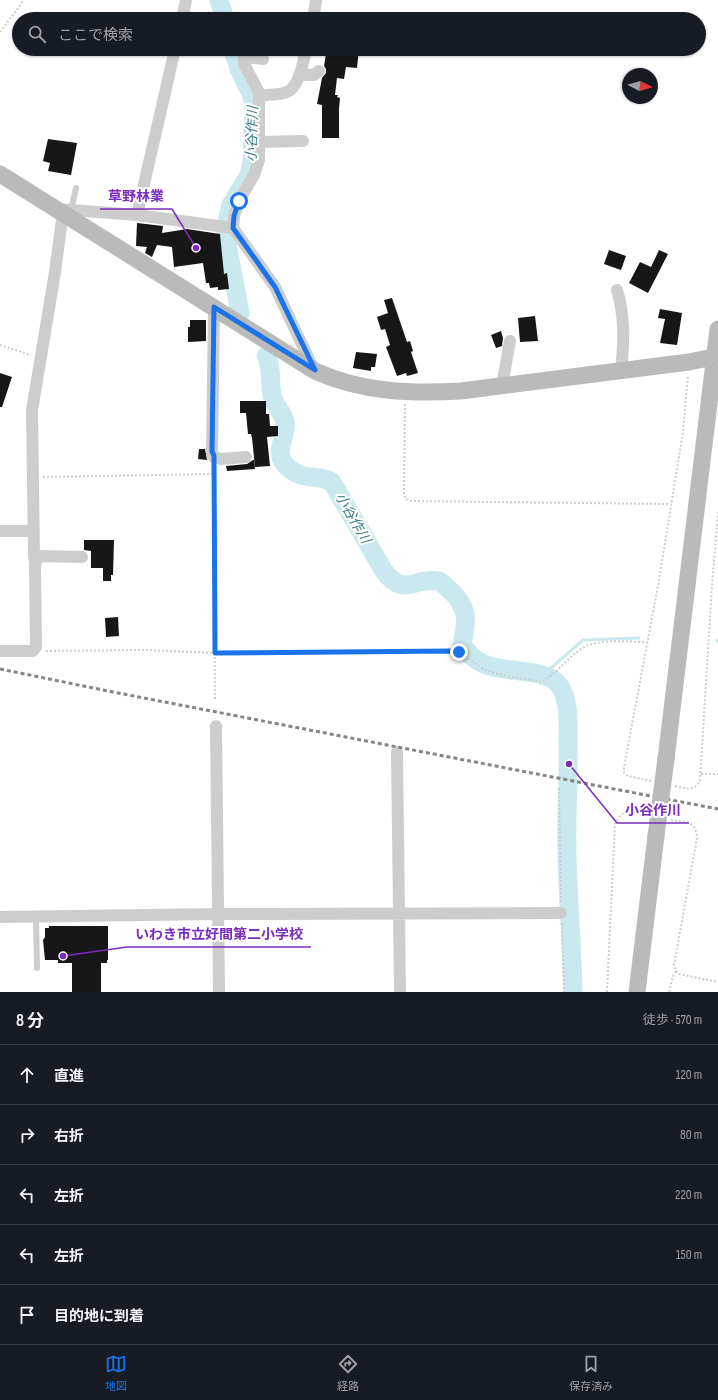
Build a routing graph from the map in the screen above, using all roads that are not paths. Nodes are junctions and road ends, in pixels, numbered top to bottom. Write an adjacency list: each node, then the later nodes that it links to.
1 (186, 0): 3 (street)
2 (316, 0): 4 (street)
3 (183, 12)
4 (314, 12)
5 (173, 56): 16 (street)
6 (304, 56): 9 (street)
7 (263, 59): 10 (street)
8 (319, 71): 9 (street)
9 (299, 75): 10 (street)
10 (261, 96): 12 (street)
11 (303, 141): 12 (street)
12 (259, 142): 17 (street)
13 (0, 174): 15 (street)
14 (76, 188): 15 (lane)
15 (64, 210): 16 (street); 19 (street); 27 (street)
16 (137, 215): 17 (street)
17 (228, 227): 23 (street)
18 (617, 290): 24 (street)
19 (214, 307): 23 (street); 26 (street)
20 (718, 329): 22 (street)
21 (510, 341): 25 (street)
22 (716, 356): 24 (street); 42 (street, bridge)
23 (315, 370): 25 (street)
24 (622, 371): 25 (street)
25 (502, 386)
26 (246, 457)
27 (34, 531): 28 (street); 30 (street)
28 (0, 532)
29 (82, 556): 30 (street)
30 (35, 562): 31 (street)
31 (0, 651)
32 (216, 726): 35 (street)
33 (397, 752): 36 (street)
34 (561, 913): 36 (street)
35 (218, 914): 36 (street); 38 (street); 40 (street)
36 (400, 914): 41 (street)
37 (0, 917): 38 (street)
38 (36, 917): 39 (lane)
39 (37, 968)
40 (219, 992)
41 (400, 992)
42 (637, 992)

